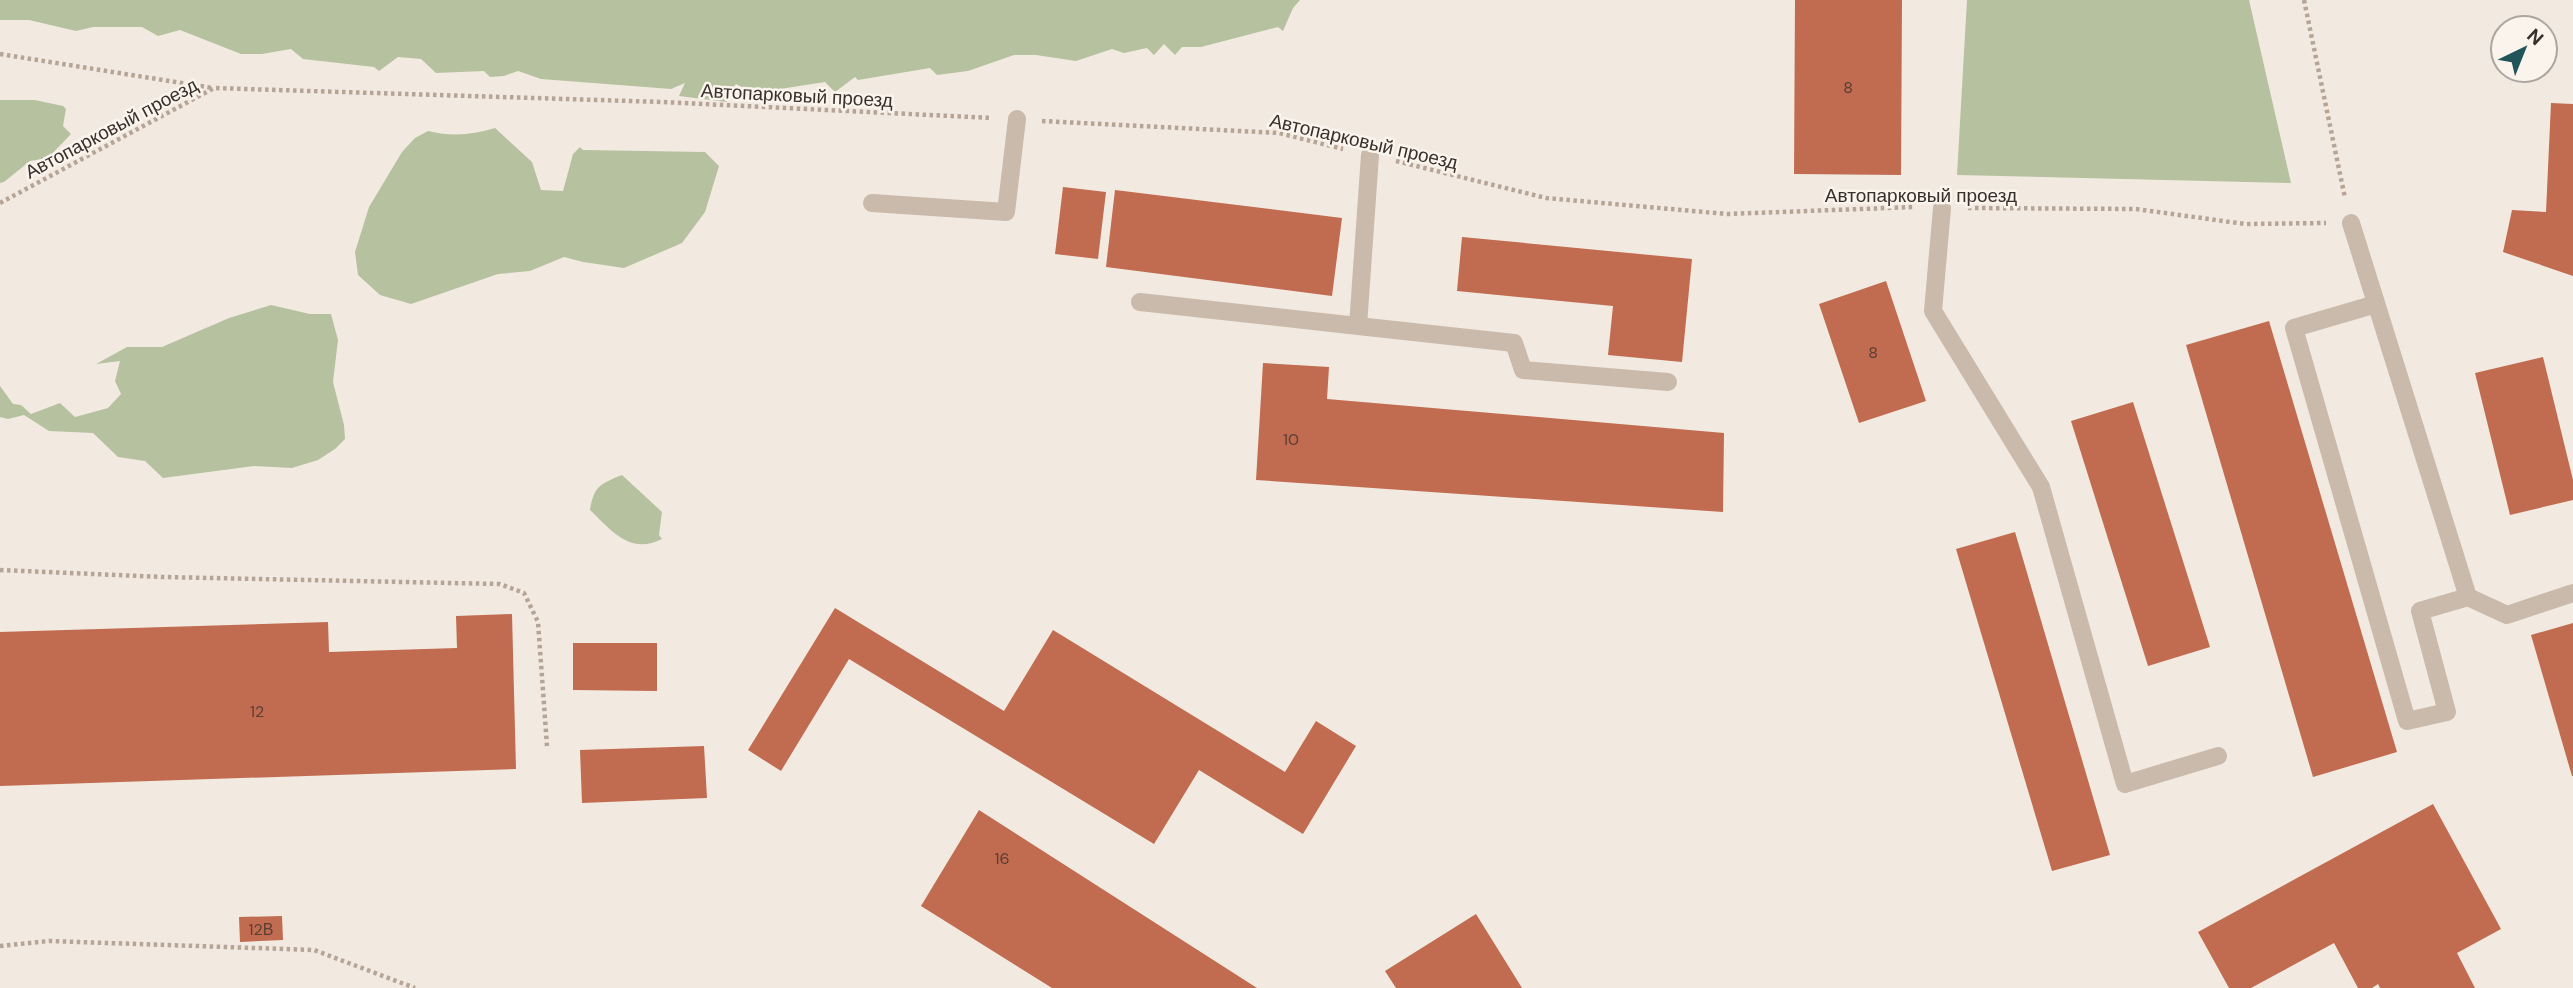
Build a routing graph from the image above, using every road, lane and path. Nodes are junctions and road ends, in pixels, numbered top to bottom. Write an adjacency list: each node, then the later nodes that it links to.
1 (2304, 0): 9 (path)
2 (0, 54): 3 (path)
3 (214, 88): 4 (path, Автопарковый проезд); 6 (path, Автопарковый проезд)
4 (1017, 120): 5 (path, Автопарковый проезд); 7 (lane)
5 (1370, 155): 8 (path, Автопарковый проезд); 12 (lane)
6 (0, 203)
7 (872, 203)
8 (1942, 208): 9 (path, Автопарковый проезд); 18 (lane)
9 (2351, 223): 11 (lane)
10 (1140, 302): 12 (lane)
11 (2376, 304): 16 (lane); 16 (lane)
12 (1358, 326): 13 (lane)
13 (1668, 382)
14 (0, 569): 17 (path)
15 (2573, 593): 16 (lane)
16 (2468, 597)
17 (547, 746)
18 (2218, 756)
19 (0, 946): 20 (path)
20 (415, 988)

